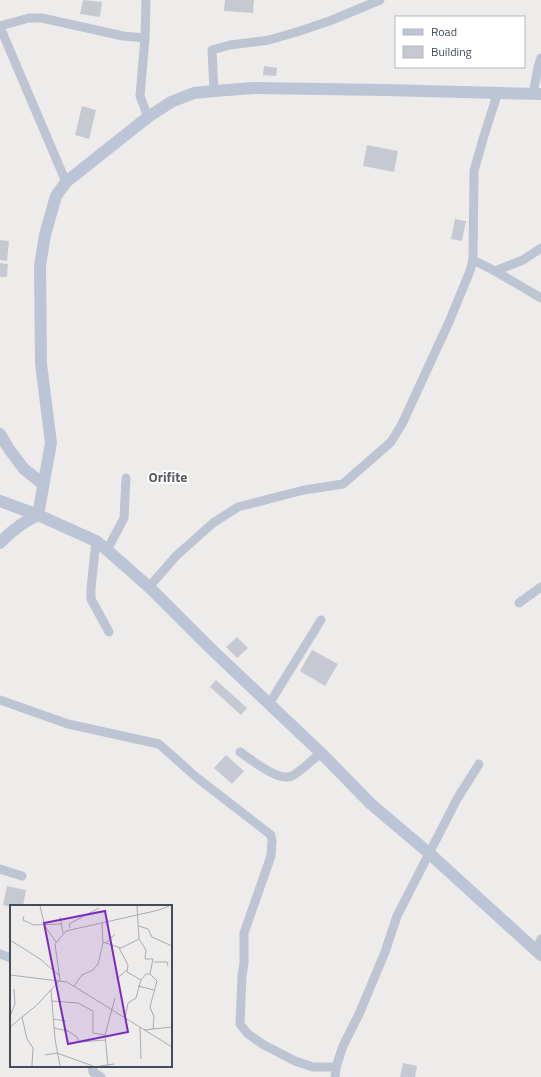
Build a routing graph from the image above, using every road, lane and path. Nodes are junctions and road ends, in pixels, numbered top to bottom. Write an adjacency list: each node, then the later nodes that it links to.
1 (146, 0): 4 (street)
2 (380, 0): 6 (street)
3 (0, 26): 4 (street); 10 (street)
4 (144, 38): 9 (street)
5 (541, 58): 8 (street)
6 (214, 91): 7 (main road); 9 (main road)
7 (498, 92): 8 (main road); 12 (street)
8 (537, 94)
9 (148, 117): 10 (main road)
10 (66, 182): 17 (main road)
11 (541, 248): 13 (street)
12 (473, 260): 13 (street); 23 (street)
13 (495, 271): 14 (street)
14 (541, 298)
15 (0, 434): 17 (main road)
16 (126, 478): 22 (street)
17 (43, 484): 19 (main road)
18 (0, 501): 19 (main road)
19 (38, 515): 20 (main road); 21 (main road)
20 (96, 541): 22 (main road); 27 (street)
21 (0, 543)
22 (107, 550): 23 (main road)
23 (149, 587): 29 (main road)
24 (541, 587): 25 (street)
25 (519, 603)
26 (321, 620): 29 (street)
27 (109, 632)
28 (0, 700): 41 (street)
29 (269, 704): 31 (main road)
30 (240, 752): 31 (street)
31 (321, 752): 33 (main road)
32 (479, 764): 33 (street)
33 (430, 854): 37 (main road); 41 (street)
34 (0, 869): 35 (street)
35 (22, 876)
36 (541, 939): 37 (street)
37 (538, 953)
38 (0, 954): 39 (street)
39 (10, 958)
40 (92, 1067): 42 (street)
41 (336, 1067): 43 (street)
42 (101, 1077)
43 (335, 1077)

